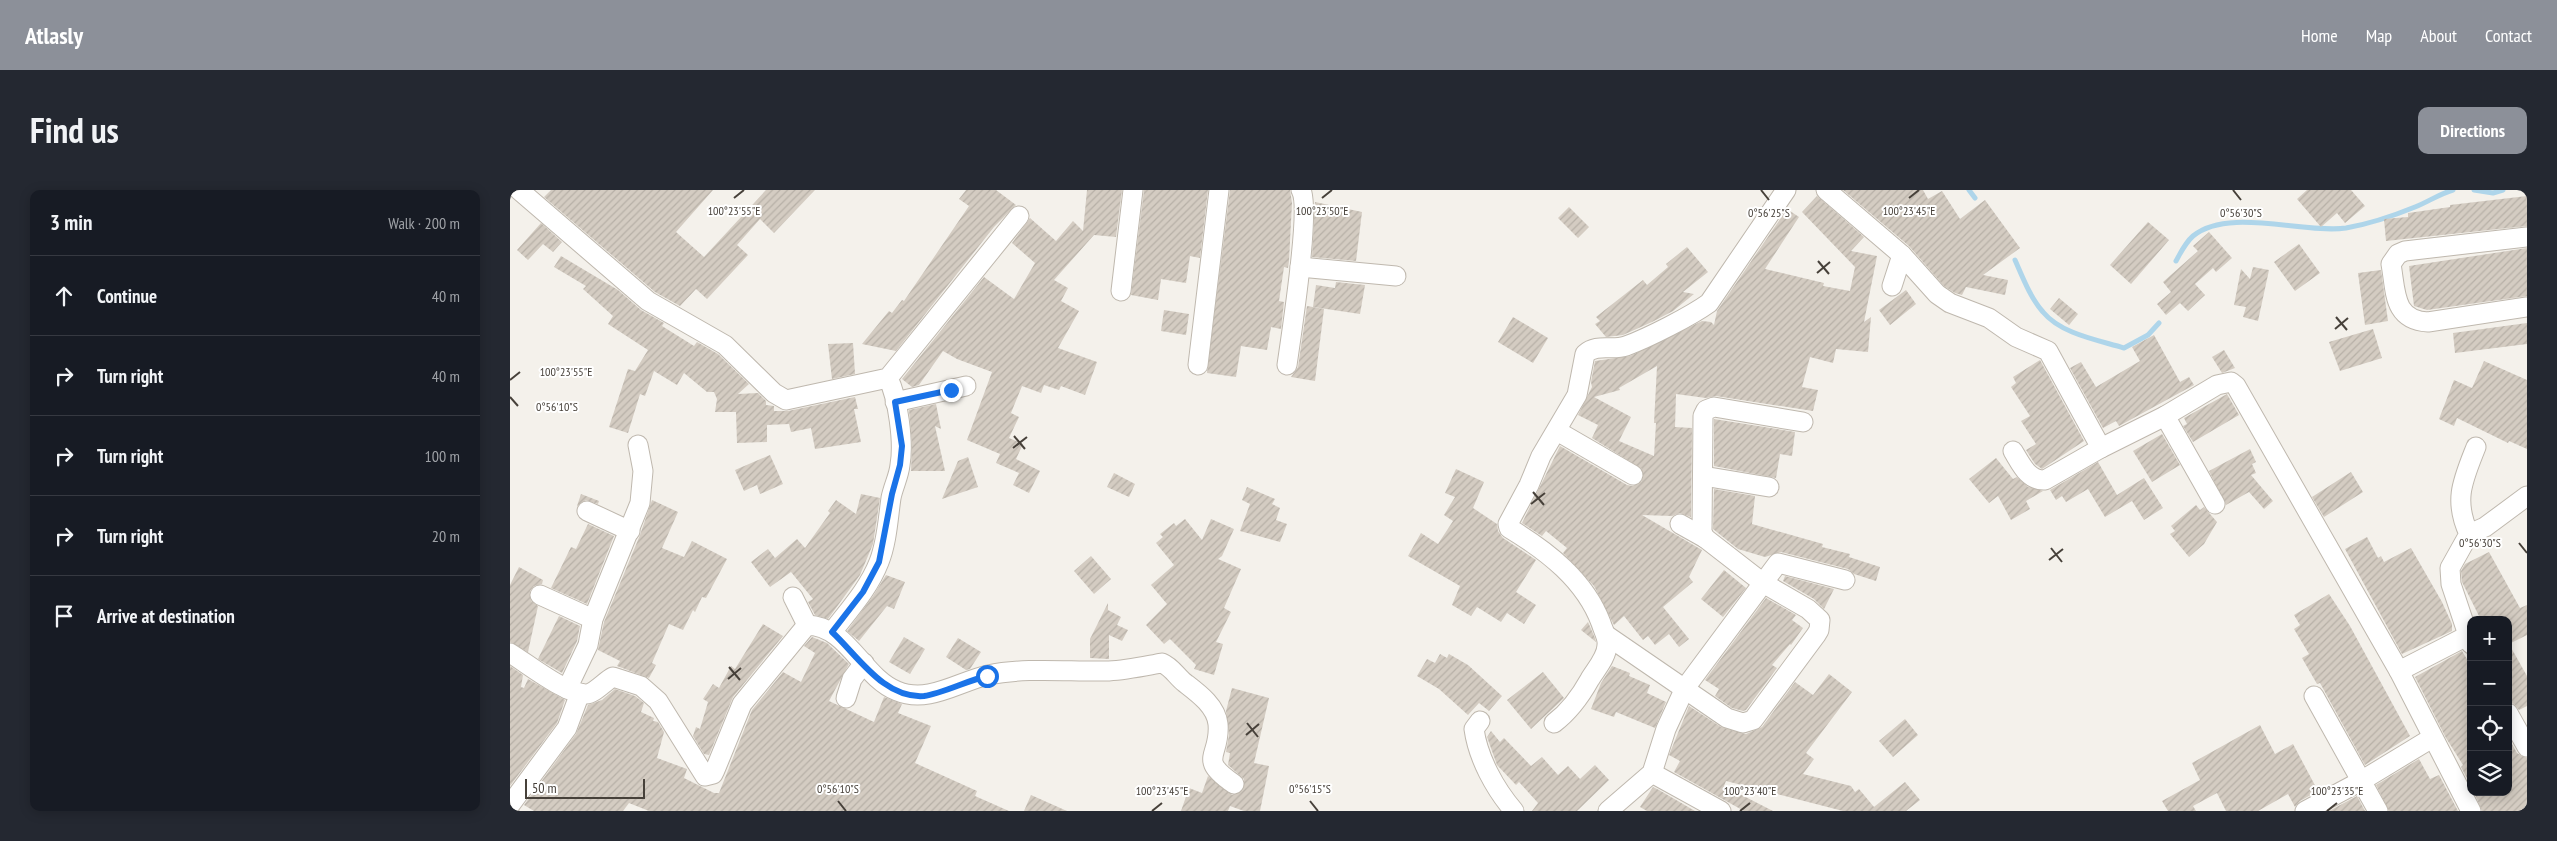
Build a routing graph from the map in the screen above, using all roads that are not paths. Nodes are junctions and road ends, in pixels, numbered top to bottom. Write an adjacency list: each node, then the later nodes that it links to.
1 (519, 190): 17 (street)
2 (1133, 190): 13 (street)
3 (1219, 190): 15 (street)
4 (1302, 190): 10 (street)
5 (1786, 190): 22 (street)
6 (1826, 190): 9 (street)
7 (1019, 216): 17 (street)
8 (2527, 237): 14 (street)
9 (1902, 255): 12 (street); 25 (street)
10 (1300, 267): 11 (street); 16 (street)
11 (1396, 276)
12 (1892, 286)
13 (1121, 291)
14 (2527, 307)
15 (1198, 365)
16 (1287, 365)
17 (888, 378): 19 (street)
18 (966, 386): 19 (street)
19 (895, 402): 43 (street)
20 (2164, 416): 25 (street); 31 (street); 49 (street)
21 (1803, 422): 28 (street)
22 (1557, 431): 27 (street); 45 (street)
23 (638, 446): 34 (street)
24 (2476, 447): 35 (street)
25 (2102, 448): 26 (street)
26 (2013, 451)
27 (1634, 475)
28 (1702, 476): 29 (street); 36 (street)
29 (1769, 486)
30 (2527, 496): 35 (street)
31 (2215, 504)
32 (587, 511): 34 (street)
33 (1680, 524): 36 (street)
34 (630, 531): 41 (street)
35 (2469, 534): 44 (street)
36 (1704, 538): 38 (street)
37 (1845, 580): 38 (street)
38 (1763, 583): 50 (street); 50 (street)
39 (540, 595): 41 (street)
40 (793, 597): 42 (street)
41 (593, 619): 51 (street)
42 (807, 625): 43 (street); 51 (street)
43 (832, 632): 48 (street)
44 (2467, 634)
45 (1606, 636): 50 (street); 56 (street)
46 (2467, 641): 49 (street)
47 (510, 653): 51 (street)
48 (864, 663): 53 (street); 61 (street)
49 (2398, 671): 57 (street)
50 (1685, 688): 59 (street)
51 (574, 691): 62 (street)
52 (2314, 696): 60 (street)
53 (846, 698)
54 (2512, 719): 58 (street)
55 (1480, 722): 64 (street)
56 (1554, 723)
57 (2432, 738): 60 (street); 69 (street)
58 (2527, 747)
59 (1652, 773): 65 (street); 66 (street)
60 (2361, 781): 67 (street); 68 (street)
61 (1234, 784)
62 (510, 805): 63 (street)
63 (518, 811)
64 (1514, 811)
65 (1608, 811)
66 (1721, 811)
67 (2305, 811)
68 (2378, 811)
69 (2471, 811)

